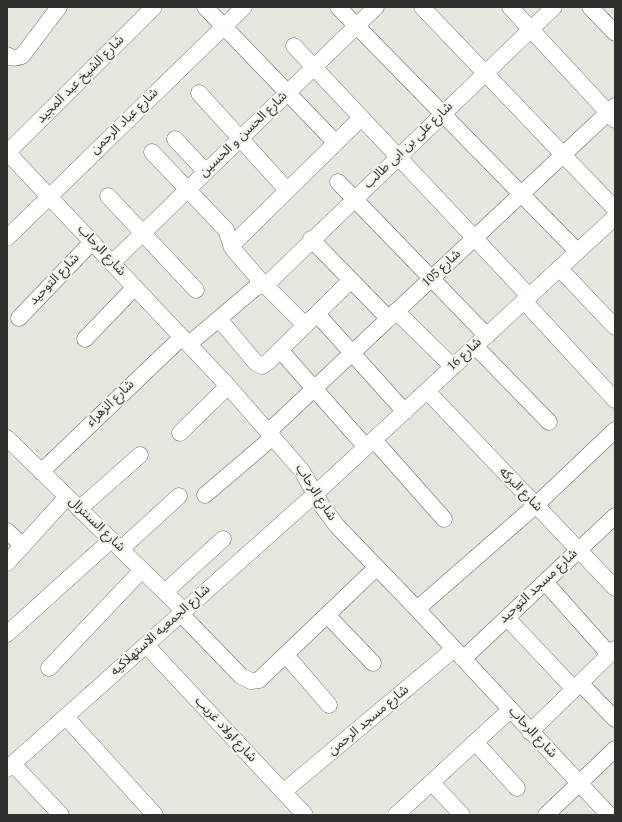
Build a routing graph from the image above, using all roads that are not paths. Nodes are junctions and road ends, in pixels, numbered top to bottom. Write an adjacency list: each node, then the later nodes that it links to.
1 (59, 7): 16 (street)
2 (154, 7): 27 (street, شارع الشيخ عبد المجيد)
3 (205, 7): 11 (street)
4 (244, 7): 11 (street, شارع عباد الرحمن)
5 (338, 7): 12 (street)
6 (376, 7): 12 (street, شارع الحسن و الحسين)
7 (422, 7): 18 (street)
8 (510, 7): 13 (street)
9 (554, 7): 13 (street, شارع على بن ابى طالب)
10 (590, 7): 14 (street)
11 (224, 26): 19 (street); 36 (street, شارع عباد الرحمن)
12 (357, 26): 17 (street, شارع الحسن و الحسين); 21 (street)
13 (531, 29): 18 (street, شارع على بن ابى طالب); 22 (street)
14 (615, 32)
15 (294, 46): 17 (street)
16 (7, 55)
17 (313, 67): 19 (street, شارع الحسن و الحسين); 23 (street)
18 (485, 73): 21 (street, شارع على بن ابى طالب); 29 (street)
19 (288, 92): 25 (street, شارع الحسن و الحسين); 26 (street)
20 (199, 93): 25 (street)
21 (443, 113): 30 (street, شارع على بن ابى طالب); 35 (street)
22 (613, 113): 29 (street, شارع 105)
23 (361, 118): 26 (street); 30 (street)
24 (175, 139): 31 (street)
25 (240, 139): 31 (street, شارع الحسن و الحسين); 34 (street)
26 (336, 143): 34 (street)
27 (7, 152): 36 (street, شارع الرحاب)
28 (152, 152): 33 (street)
29 (563, 155): 35 (street, شارع 105); 39 (street)
30 (398, 157): 38 (street, شارع على بن ابى طالب); 43 (street)
31 (206, 172): 33 (street, شارع الحسن و الحسين)
32 (338, 182): 38 (street)
33 (187, 190): 41 (street, شارع الحسن و الحسين); 46 (street)
34 (287, 190): 46 (street)
35 (521, 194): 43 (street, شارع 105); 47 (street)
36 (49, 196): 42 (street, شارع عباد الرحمن); 45 (street, شارع الرحاب)
37 (108, 196): 41 (street)
38 (354, 198): 44 (street, شارع على بن ابى طالب); 50 (street)
39 (615, 209)
40 (615, 217): 47 (street, شارع 16)
41 (143, 233): 48 (street, شارع الحسن و الحسين); 54 (street)
42 (7, 238)
43 (474, 238): 50 (street, شارع 105); 55 (street)
44 (311, 239): 51 (street); 52 (street, شارع على بن ابى طالب)
45 (92, 242): 48 (street, شارع الرحاب); 58 (street, شارع التوحيد)
46 (231, 246): 52 (street)
47 (577, 251): 49 (street, شارع 16)
48 (112, 263): 53 (street, شارع الرحاب)
49 (559, 268): 55 (street, شارع 16); 61 (street)
50 (432, 279): 57 (street, شارع 105); 64 (street)
51 (351, 280): 56 (street); 57 (street)
52 (265, 286): 59 (street, شارع على بن ابى طالب); 60 (street)
53 (135, 288): 62 (street); 63 (street, شارع الرحاب)
54 (196, 290)
55 (527, 298): 64 (street, شارع 16); 70 (street)
56 (317, 314): 60 (street); 66 (street)
57 (393, 315): 66 (street, شارع 105); 67 (street)
58 (18, 318)
59 (219, 319): 63 (street, شارع الزهراء); 65 (street)
60 (305, 325): 65 (street)
61 (615, 327)
62 (86, 338)
63 (185, 340): 68 (street, شارع الرحاب); 80 (street, شارع الزهراء)
64 (481, 341): 67 (street, شارع 16); 73 (street)
65 (280, 350): 69 (street)
66 (352, 353): 69 (street, شارع 105); 72 (street)
67 (453, 367): 71 (street, شارع 16)
68 (228, 386): 75 (street); 76 (street, شارع الرحاب)
69 (315, 388): 76 (street, شارع 105); 78 (street)
70 (612, 389)
71 (427, 391): 72 (street, شارع 16); 85 (street, شارع البركه)
72 (405, 412): 78 (street, شارع 16)
73 (549, 422)
74 (615, 430): 85 (street)
75 (180, 433)
76 (270, 434): 81 (street, شارع الرحاب); 82 (street, شارع 105)
77 (7, 438): 80 (street, شارع السنترال)
78 (370, 444): 81 (street, شارع 16); 88 (street)
79 (140, 455): 86 (street)
80 (41, 472): 84 (street, شارع السنترال)
81 (315, 494): 95 (street, شارع الرحاب); 101 (street, شارع الجمعيه الاستهلاكيه)
82 (204, 495)
83 (179, 496): 91 (street)
84 (68, 497): 86 (street, شارع السنترال); 92 (street)
85 (535, 506): 93 (street, شارع البركه); 100 (street)
86 (79, 509): 91 (street, شارع السنترال)
87 (615, 516): 93 (street, شارع مسجد التوحيد)
88 (444, 519)
89 (7, 531): 92 (street)
90 (223, 539): 99 (street)
91 (116, 544): 96 (street, شارع السنترال); 104 (street)
92 (23, 546): 94 (street)
93 (579, 550): 97 (street, شارع مسجد التوحيد); 98 (street, شارع البركه)
94 (7, 563)
95 (376, 568): 100 (street, شارع الرحاب); 102 (street, شارع السنترال)
96 (142, 570): 99 (street, شارع السنترال); 110 (street)
97 (545, 582): 103 (street, شارع مسجد التوحيد); 106 (street)
98 (615, 588)
99 (165, 592): 101 (street, شارع السنترال)
100 (417, 609): 107 (street, شارع الرحاب)
101 (183, 613): 105 (street, شارع الجمعيه الاستهلاكيه); 108 (street, شارع السنترال)
102 (327, 615): 108 (street, شارع السنترال); 109 (street)
103 (507, 618): 107 (street, شارع مسجد التوحيد); 111 (street)
104 (10, 626)
105 (146, 645): 114 (street, شارع الجمعيه الاستهلاكيه); 123 (street, شارع اولاد غريب)
106 (612, 652): 111 (street)
107 (458, 654): 113 (street, شارع الرحاب); 123 (street, شارع مسجد الرحمن)
108 (286, 655): 112 (street)
109 (373, 663)
110 (48, 668)
111 (577, 686): 115 (street); 116 (street)
112 (329, 704)
113 (510, 710): 116 (street, شارع الرحاب); 117 (street)
114 (66, 717): 119 (street, شارع الجمعيه الاستهلاكيه); 125 (street)
115 (615, 719)
116 (530, 732): 121 (street, شارع الرحاب)
117 (475, 742): 120 (street); 122 (street)
118 (615, 749): 121 (street)
119 (10, 766): 124 (street)
120 (432, 783): 127 (street); 128 (street)
121 (579, 784): 129 (street); 130 (street, شارع الرحاب)
122 (517, 788)
123 (283, 792): 126 (street, شارع اولاد غريب)
124 (61, 815)
125 (155, 815)
126 (305, 815)
127 (396, 815)
128 (462, 815)
129 (546, 815)
130 (609, 815)

